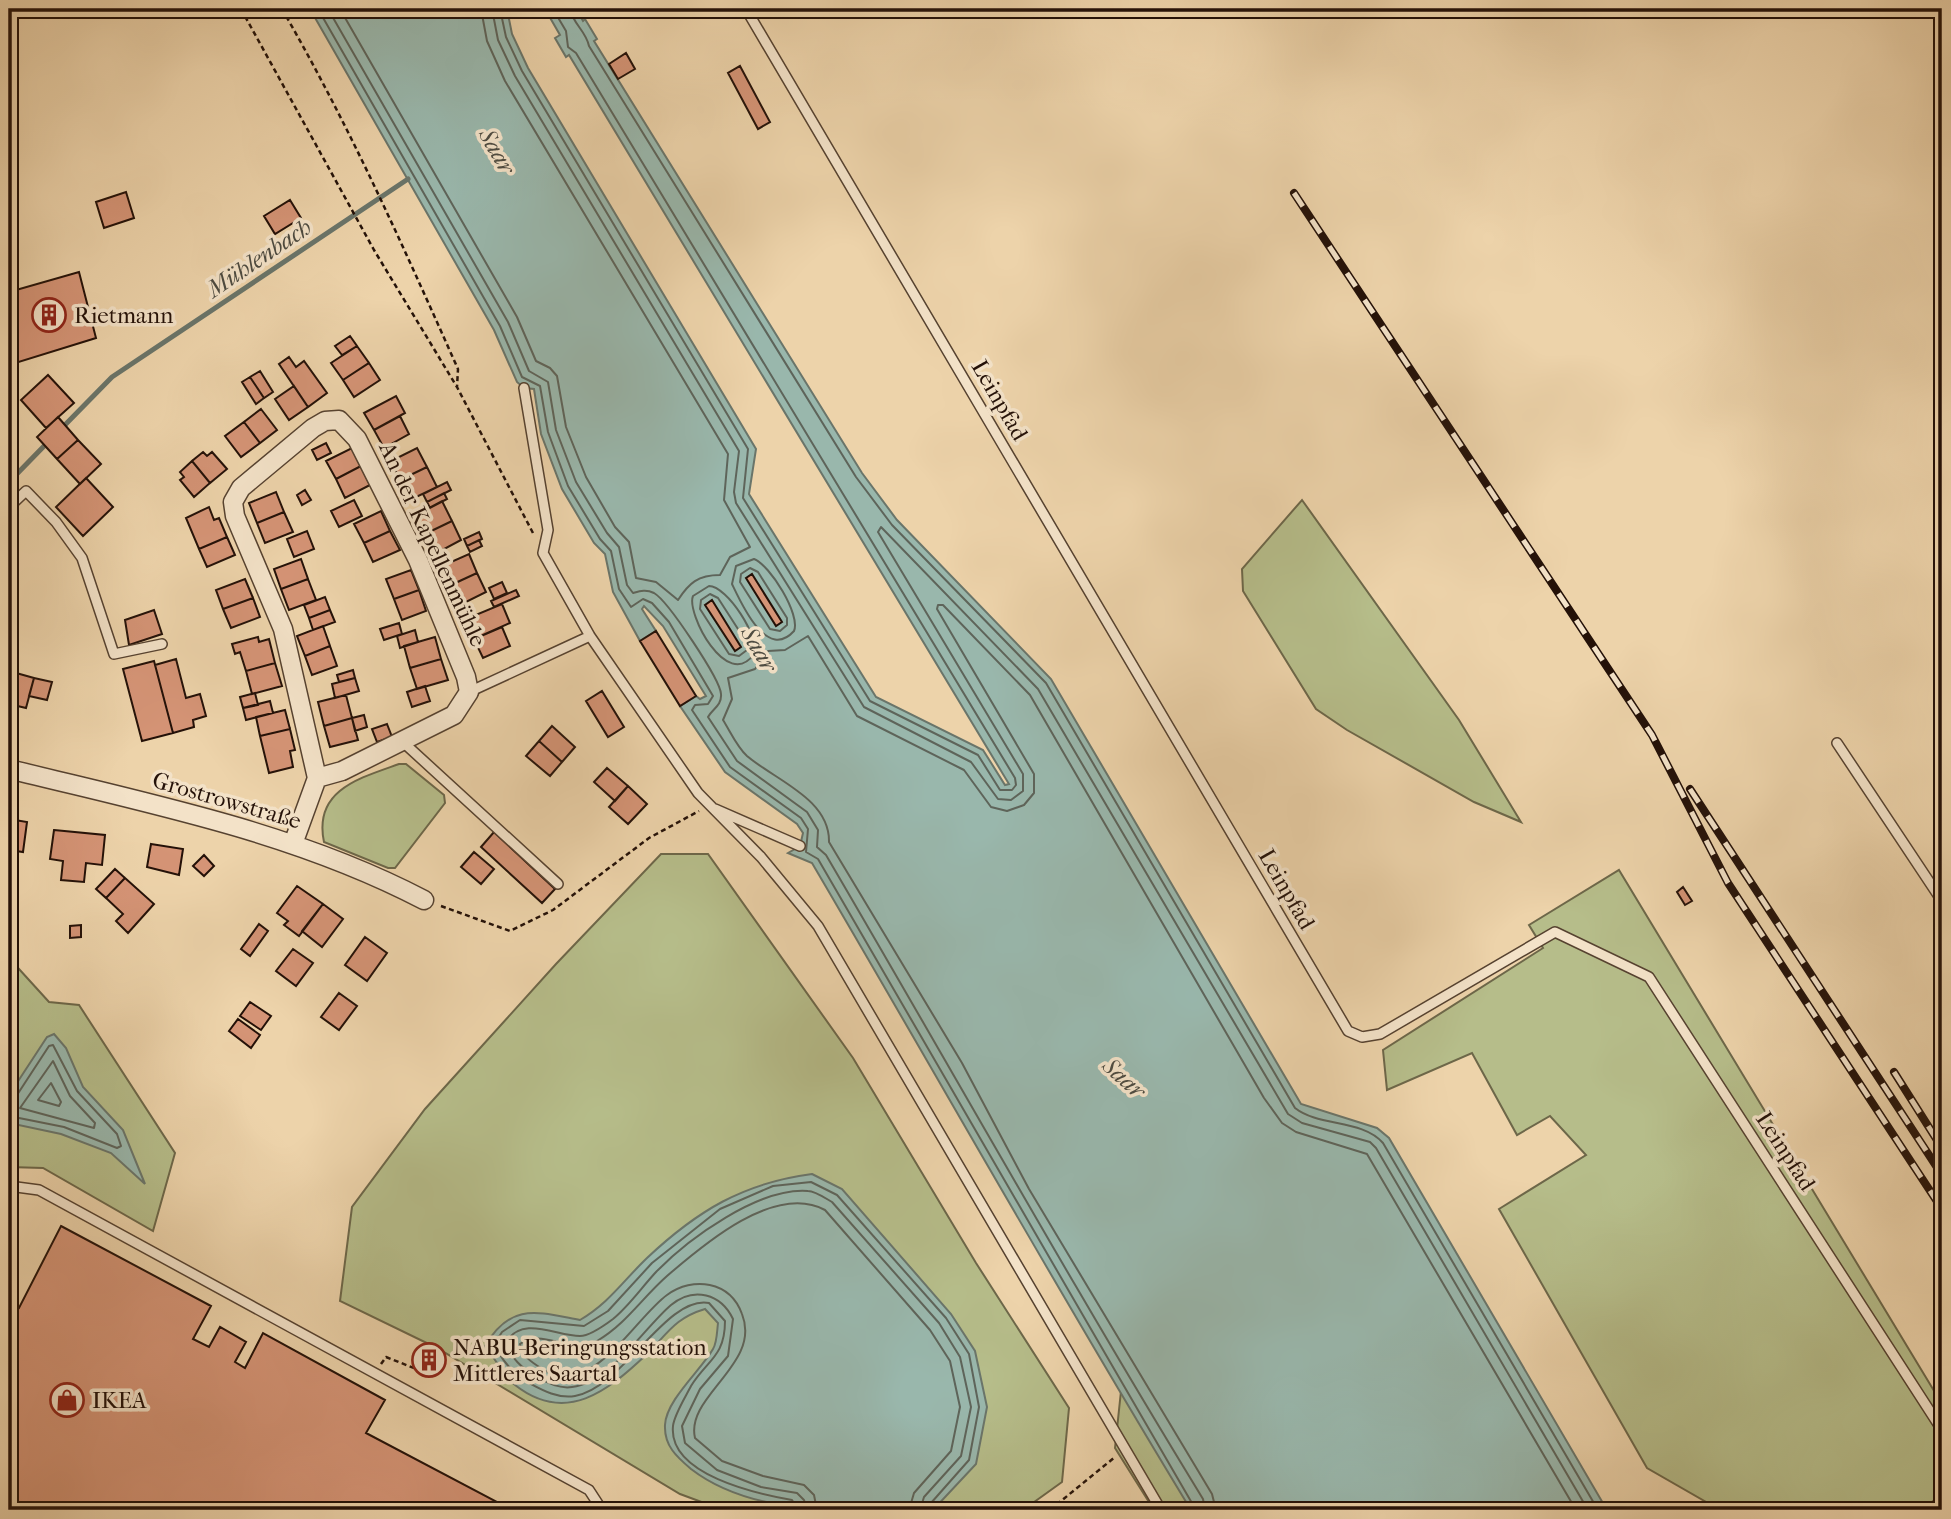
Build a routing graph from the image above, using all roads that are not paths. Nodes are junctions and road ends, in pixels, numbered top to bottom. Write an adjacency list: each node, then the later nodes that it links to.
1 (746, 9): 18 (lane, Leinpfad)
2 (524, 388): 4 (lane)
3 (9, 507): 5 (lane)
4 (590, 636): 6 (lane); 11 (lane)
5 (162, 645)
6 (469, 692): 7 (street); 10 (street, An der Kapellenmühle)
7 (404, 743): 10 (street); 14 (lane)
8 (1837, 743): 16 (lane)
9 (9, 769): 12 (street, Grostrowstraße)
10 (317, 778): 12 (street)
11 (708, 806): 13 (lane); 21 (lane)
12 (293, 844): 15 (street, Grostrowstraße)
13 (800, 846)
14 (558, 884)
15 (424, 900)
16 (1942, 901)
17 (9, 1186): 20 (lane)
18 (1942, 1430)
19 (1942, 1502): 22 (lane)
20 (601, 1508)
21 (1161, 1510)
22 (1928, 1510)

